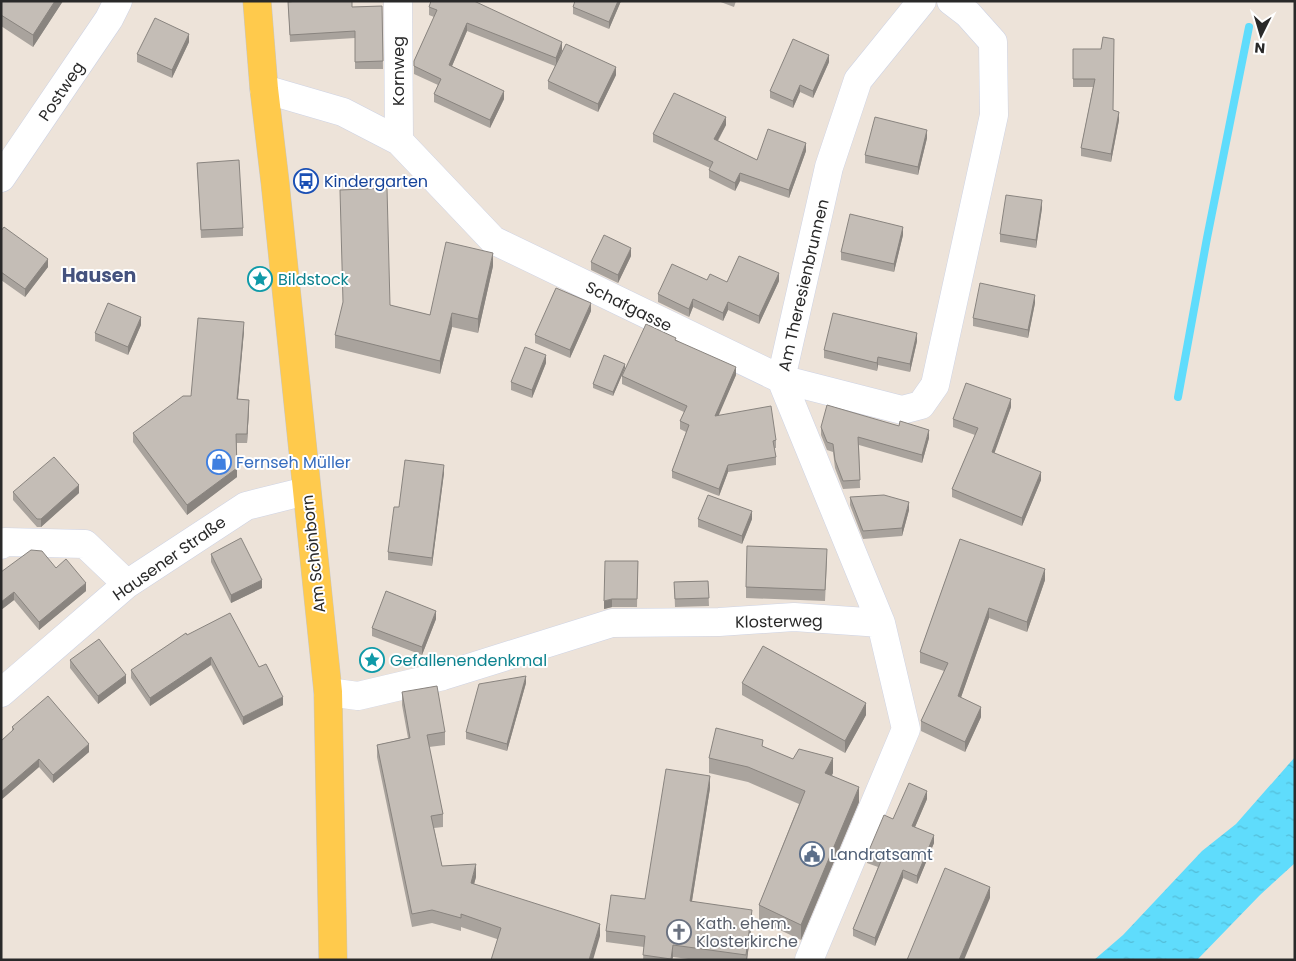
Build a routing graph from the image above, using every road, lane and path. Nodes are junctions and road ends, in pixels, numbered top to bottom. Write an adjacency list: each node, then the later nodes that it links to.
1 (118, 1): 8 (street, Postweg)
2 (257, 1): 6 (main road, Am Schönborn)
3 (398, 1): 7 (street, Kornweg)
4 (922, 1): 9 (street, Am Theresienbrunnen)
5 (951, 1): 9 (street, Am Theresienbrunnen)
6 (264, 89): 7 (street, Schafgasse); 10 (main road, Am Schönborn)
7 (398, 141): 9 (street, Schafgasse)
8 (1, 178)
9 (781, 379): 13 (street)
10 (306, 491): 12 (street, Hausener Straße); 14 (main road, Am Schönborn)
11 (1, 545): 12 (street)
12 (127, 584): 15 (street, Hausener Straße)
13 (881, 623): 14 (street, Klosterweg); 17 (street)
14 (328, 692): 16 (main road, Am Schönborn)
15 (1, 693)
16 (333, 960)
17 (809, 960)

